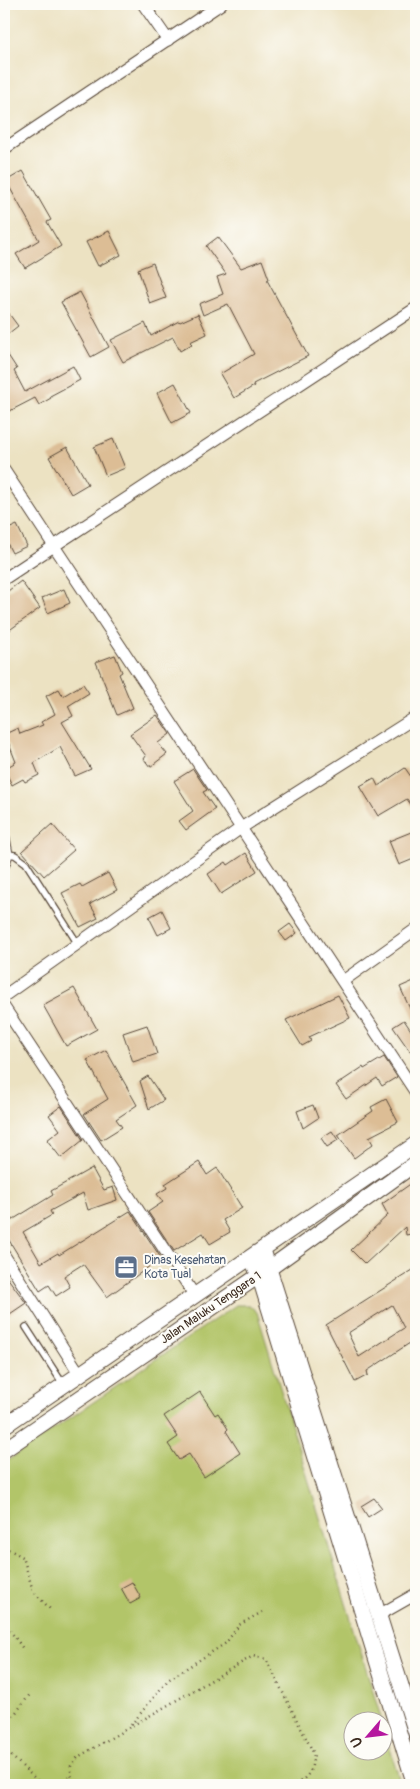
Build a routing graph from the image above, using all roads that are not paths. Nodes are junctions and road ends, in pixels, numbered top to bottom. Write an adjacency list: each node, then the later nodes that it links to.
1 (143, 4): 3 (street)
2 (222, 4): 3 (street)
3 (168, 40): 4 (street)
4 (4, 149)
5 (416, 308): 7 (street)
6 (4, 470): 7 (street)
7 (54, 546): 8 (street); 10 (street)
8 (4, 578)
9 (416, 717): 10 (street)
10 (241, 828): 14 (street); 15 (street)
11 (4, 838): 12 (street)
12 (6, 859): 14 (lane)
13 (416, 929): 15 (street)
14 (78, 944): 16 (street)
15 (343, 981): 18 (street)
16 (5, 992)
17 (4, 1007): 24 (street)
18 (416, 1093)
19 (416, 1144): 21 (street, Jalan Maluku Tenggara 1)
20 (416, 1163): 23 (street, Jalan Maluku Tenggara 1)
21 (257, 1254): 23 (street); 24 (street, Jalan Maluku Tenggara 1)
22 (4, 1255): 26 (street)
23 (265, 1272): 29 (street, Jalan Maluku Tenggara 1); 31 (street); 33 (street)
24 (194, 1296): 26 (street, Jalan Maluku Tenggara 1)
25 (26, 1327): 27 (lane)
26 (79, 1373): 27 (street, Jalan Maluku Tenggara 1)
27 (62, 1384): 28 (street, Jalan Maluku Tenggara 1)
28 (4, 1426)
29 (4, 1450)
30 (416, 1594): 31 (street)
31 (379, 1616): 32 (street)
32 (416, 1733)
33 (415, 1785)

